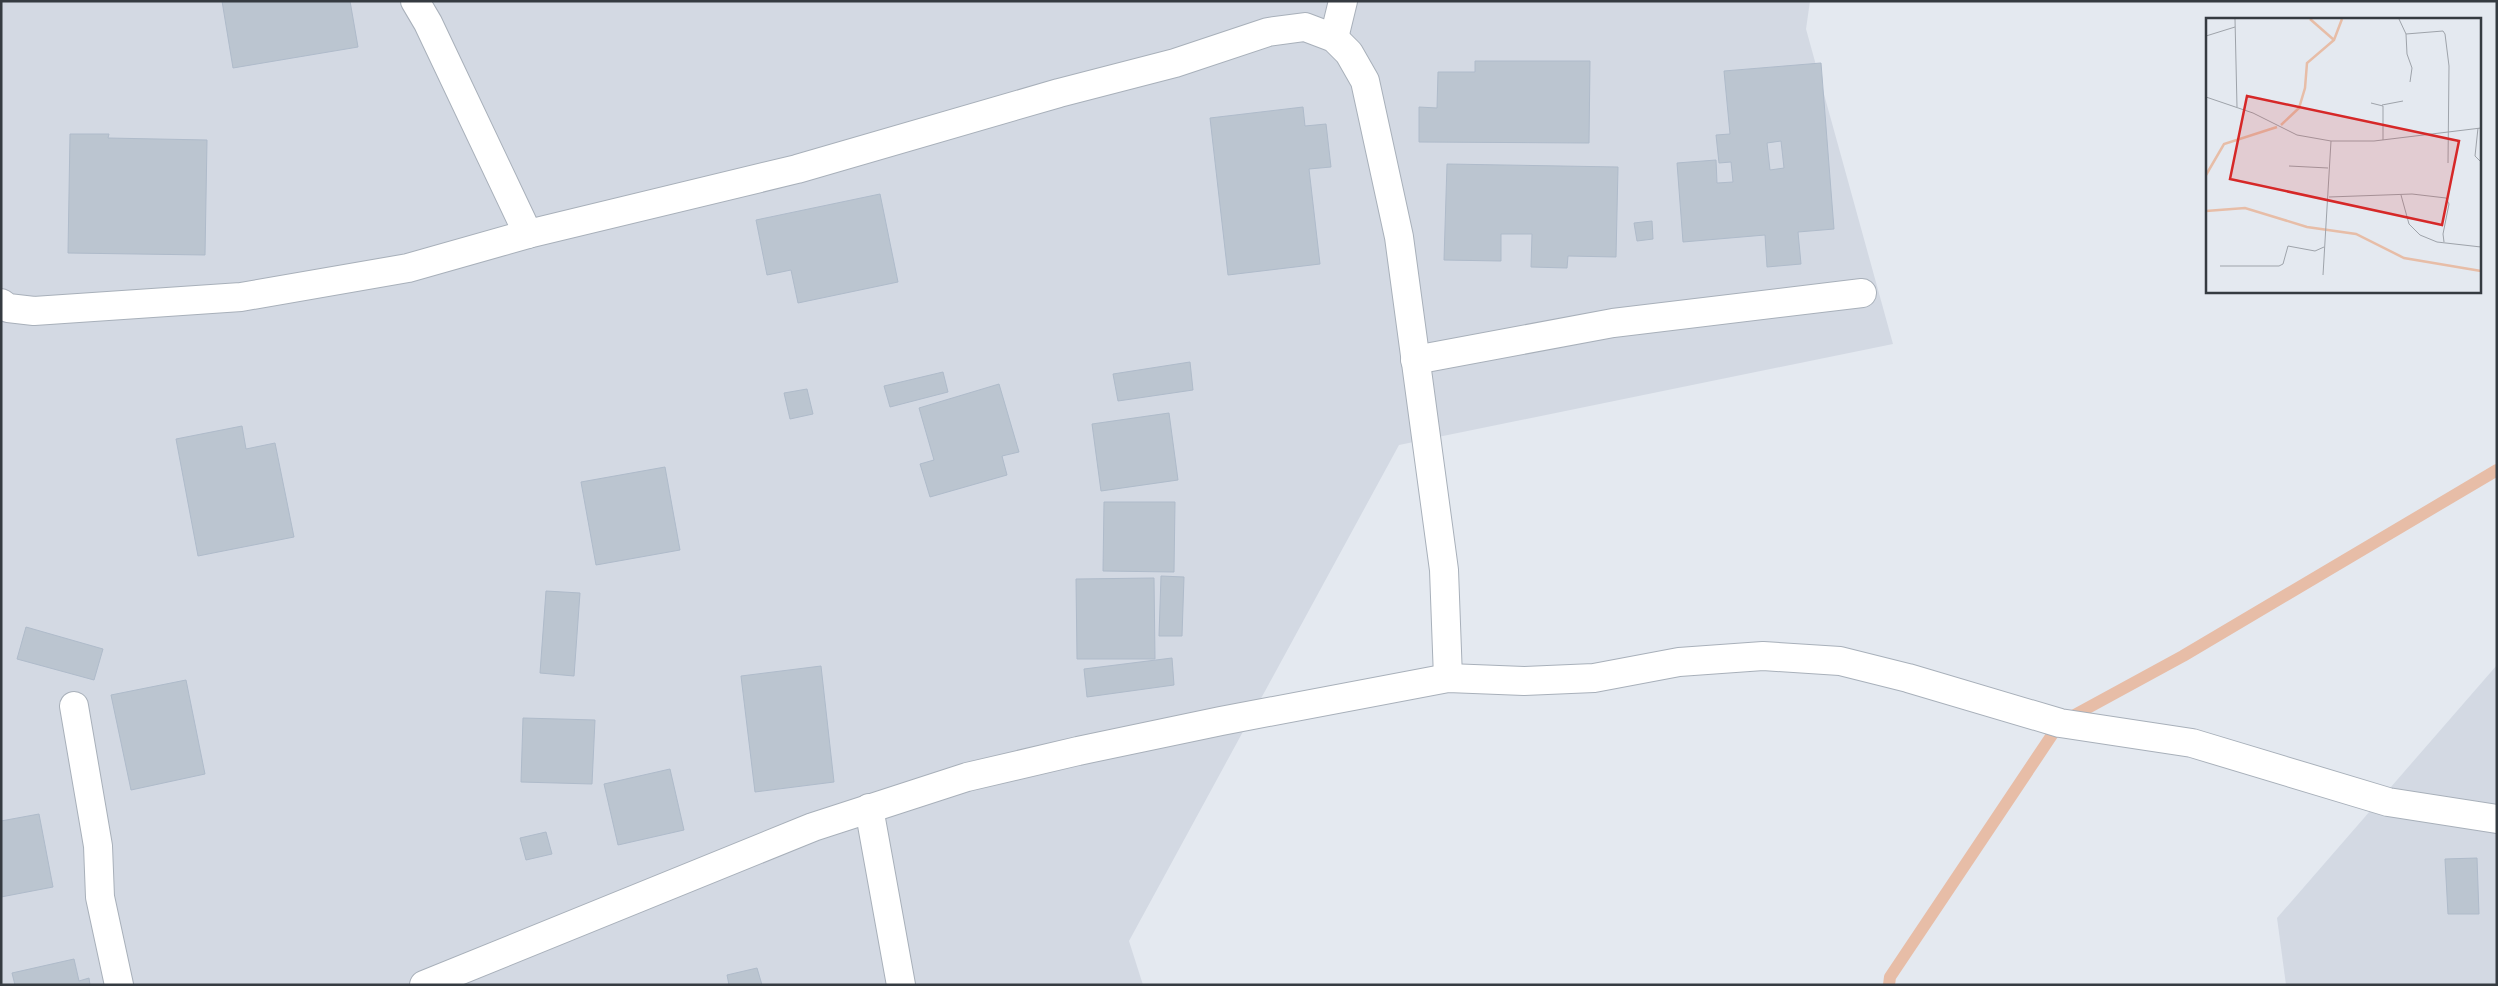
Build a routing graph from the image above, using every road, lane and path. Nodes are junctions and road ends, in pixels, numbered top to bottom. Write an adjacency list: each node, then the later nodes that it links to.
1 (415, 1): 4 (street)
2 (1343, 1): 3 (street)
3 (1334, 38): 4 (street); 7 (street)
4 (528, 234): 6 (street)
5 (1862, 293): 7 (street)
6 (1, 304)
7 (1414, 360): 8 (street)
8 (1448, 678): 10 (street); 11 (street)
9 (74, 706): 12 (street)
10 (869, 808): 13 (street); 14 (street)
11 (2497, 820)
12 (119, 985)
13 (424, 985)
14 (901, 985)

